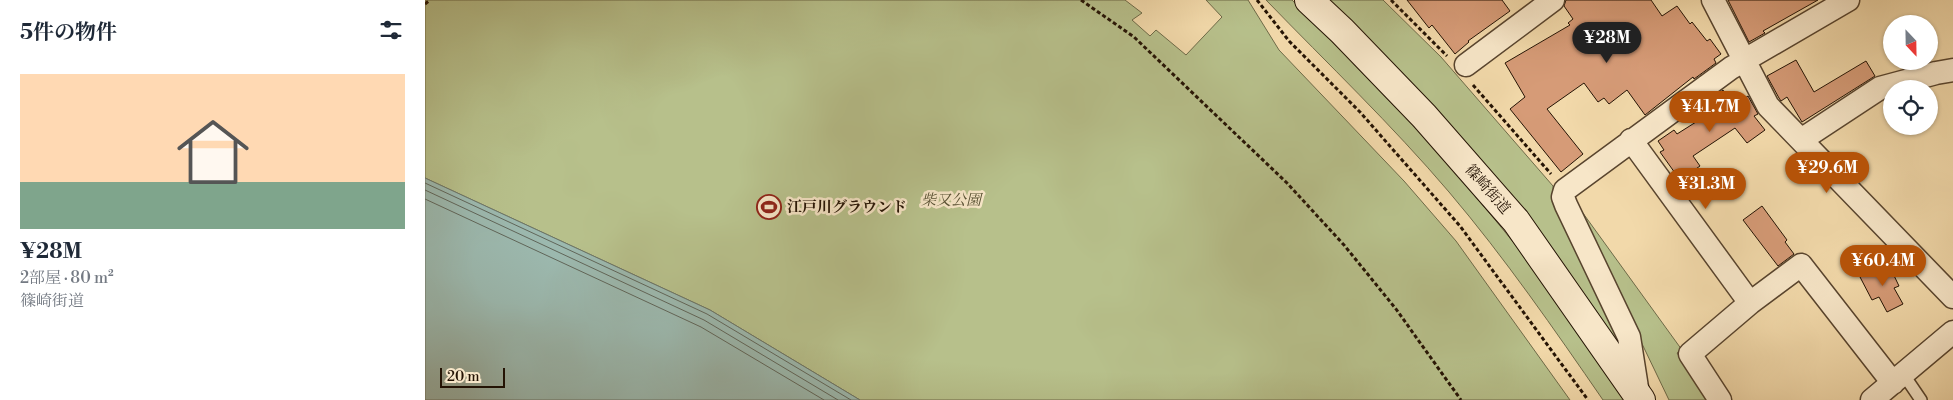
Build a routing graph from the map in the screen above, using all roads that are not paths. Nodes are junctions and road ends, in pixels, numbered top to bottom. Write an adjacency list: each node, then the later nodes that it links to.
1 (1309, 0): 14 (main road, 篠崎街道)
2 (1553, 0): 6 (street)
3 (1713, 0): 5 (street)
4 (1848, 0): 5 (street)
5 (1744, 61): 8 (street); 9 (street)
6 (1464, 70)
7 (1953, 70): 9 (street)
8 (1631, 140): 11 (street); 14 (street)
9 (1801, 140): 10 (street)
10 (1953, 297)
11 (1750, 303): 13 (street); 15 (street)
12 (1953, 332): 13 (street)
13 (1898, 379): 16 (street); 17 (lane)
14 (1639, 398)
15 (1721, 400)
16 (1872, 400)
17 (1921, 400)

